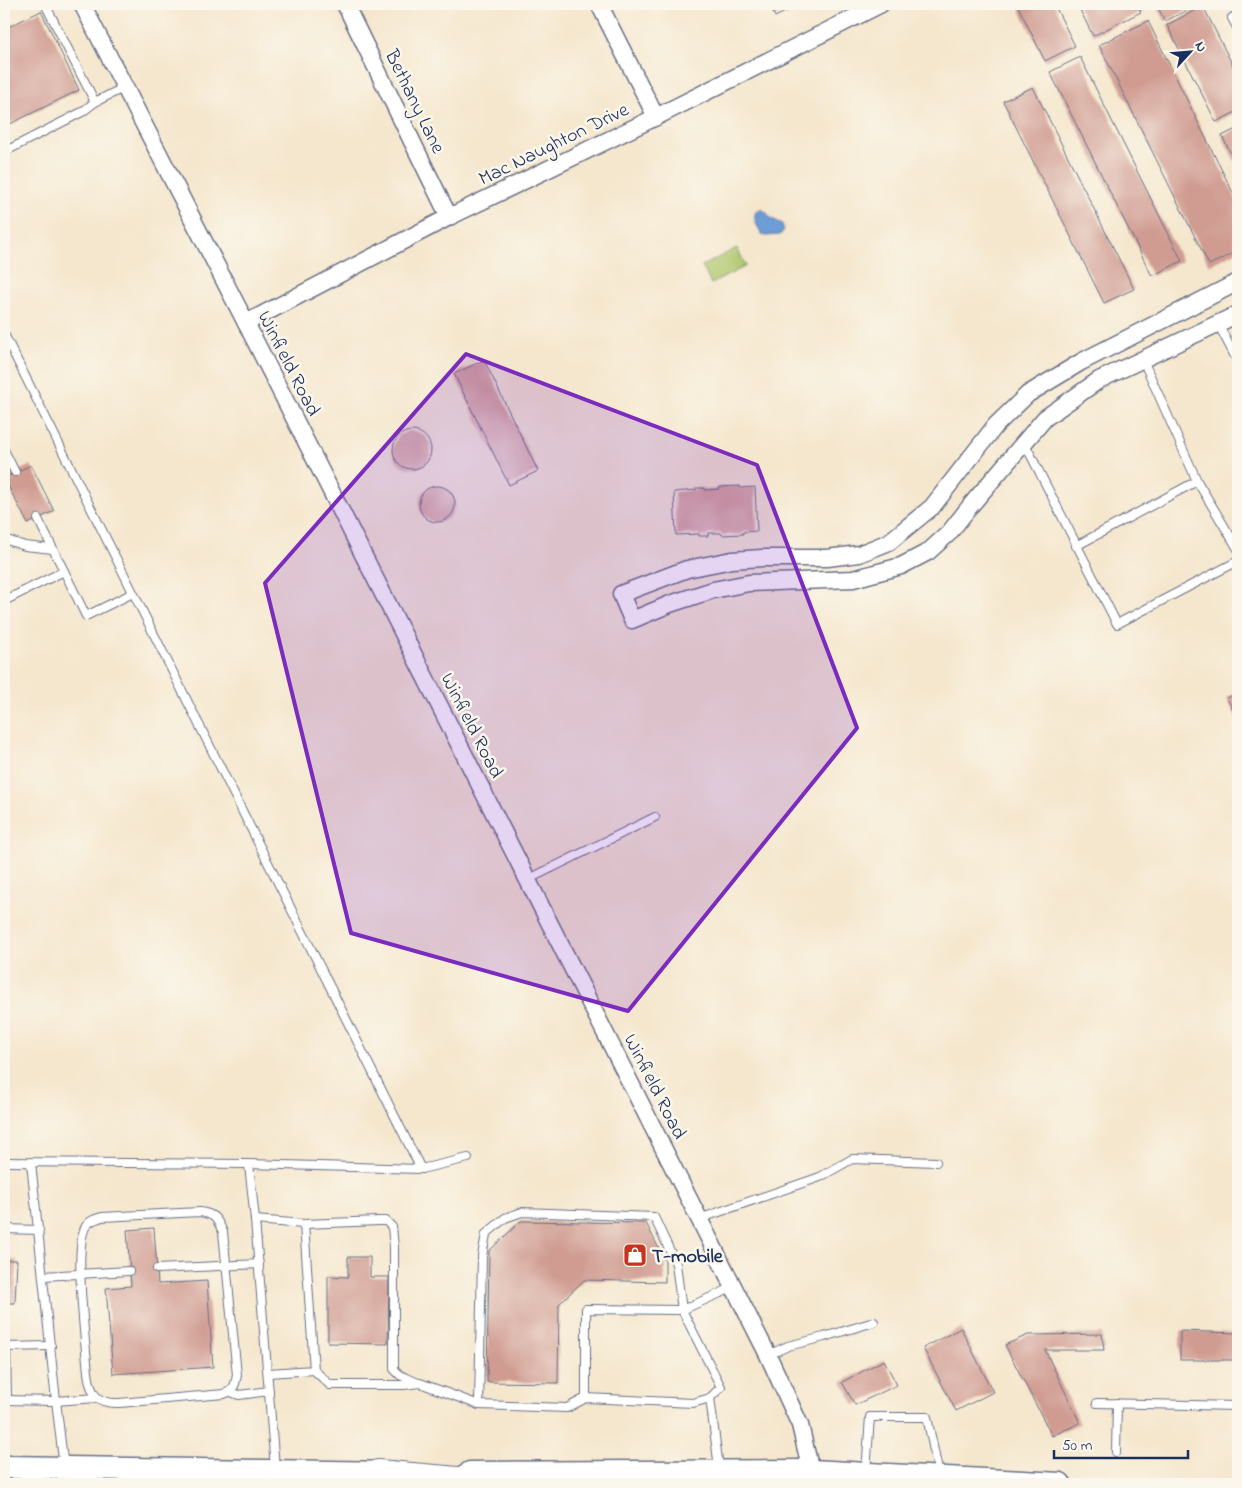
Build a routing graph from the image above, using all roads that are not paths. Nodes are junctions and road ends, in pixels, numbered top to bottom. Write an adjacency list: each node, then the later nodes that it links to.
1 (45, 4): 10 (lane)
2 (82, 4): 9 (street, Winfield Road)
3 (345, 4): 13 (street, Bethany Lane)
4 (599, 4): 11 (street)
5 (881, 4): 6 (street, Mac Naughton Drive)
6 (860, 8): 11 (street, Mac Naughton Drive)
7 (1238, 14): 8 (lane)
8 (1238, 29)
9 (125, 87): 10 (lane); 16 (street, Winfield Road)
10 (95, 102): 12 (lane)
11 (656, 116): 13 (street, Mac Naughton Drive)
12 (4, 152)
13 (449, 217): 16 (street, Mac Naughton Drive)
14 (1238, 282): 21 (street)
15 (1238, 314): 17 (street)
16 (246, 323): 39 (street, Winfield Road)
17 (1218, 324): 19 (street); 20 (lane)
18 (4, 334): 36 (lane)
19 (1143, 360): 22 (street); 26 (lane)
20 (1238, 362)
21 (1064, 371): 22 (street); 29 (street)
22 (1078, 394): 23 (street)
23 (1024, 442): 30 (lane); 34 (street)
24 (4, 450): 25 (lane)
25 (15, 472)
26 (1197, 481): 30 (lane); 32 (lane)
27 (38, 519): 31 (lane)
28 (4, 539): 31 (lane)
29 (889, 542): 34 (street); 34 (street)
30 (1076, 546): 33 (lane)
31 (53, 549): 35 (lane)
32 (1238, 549)
33 (1238, 561)
34 (901, 566)
35 (64, 571): 36 (lane); 37 (lane)
36 (133, 593): 45 (lane)
37 (4, 601)
38 (655, 817): 39 (lane)
39 (527, 880): 46 (street, Winfield Road)
40 (468, 1158): 45 (lane)
41 (4, 1162): 43 (lane)
42 (936, 1162): 46 (lane)
43 (31, 1163): 44 (lane); 50 (lane)
44 (249, 1164): 45 (lane); 47 (lane)
45 (421, 1169)
46 (699, 1219): 57 (street, Winfield Road)
47 (255, 1220): 48 (lane); 51 (lane)
48 (304, 1224): 63 (lane); 65 (lane)
49 (4, 1229): 50 (lane)
50 (39, 1230): 56 (lane)
51 (259, 1264): 52 (lane); 64 (lane)
52 (226, 1266): 53 (lane); 55 (lane); 67 (lane)
53 (157, 1269)
54 (129, 1271): 55 (lane)
55 (81, 1274): 56 (lane); 68 (lane)
56 (44, 1276): 60 (lane)
57 (734, 1287): 58 (lane); 62 (street, Winfield Road)
58 (682, 1310): 69 (lane); 70 (lane); 75 (lane)
59 (874, 1322): 62 (lane)
60 (51, 1346): 61 (lane); 72 (lane)
61 (5, 1347): 71 (lane)
62 (768, 1355): 80 (street, Winfield Road)
63 (314, 1370): 64 (lane); 65 (lane)
64 (268, 1373): 66 (lane)
65 (420, 1383): 75 (lane)
66 (269, 1391): 67 (lane); 81 (lane)
67 (231, 1392): 68 (lane)
68 (97, 1398): 72 (lane)
69 (586, 1398): 70 (lane); 75 (lane)
70 (710, 1398): 82 (lane)
71 (6, 1400): 72 (lane)
72 (55, 1401): 79 (lane)
73 (1097, 1403): 74 (lane)
74 (1117, 1403): 76 (lane); 77 (lane)
75 (479, 1405)
76 (1238, 1406)
77 (1116, 1452)
78 (4, 1468): 79 (main road)
79 (64, 1469): 81 (main road)
80 (811, 1471): 82 (main road); 84 (main road)
81 (276, 1472): 83 (main road)
82 (719, 1472): 83 (main road)
83 (378, 1474): 86 (highway)
84 (866, 1474): 85 (main road); 85 (lane)
85 (940, 1478): 87 (main road)
86 (491, 1484)
87 (1060, 1484)

